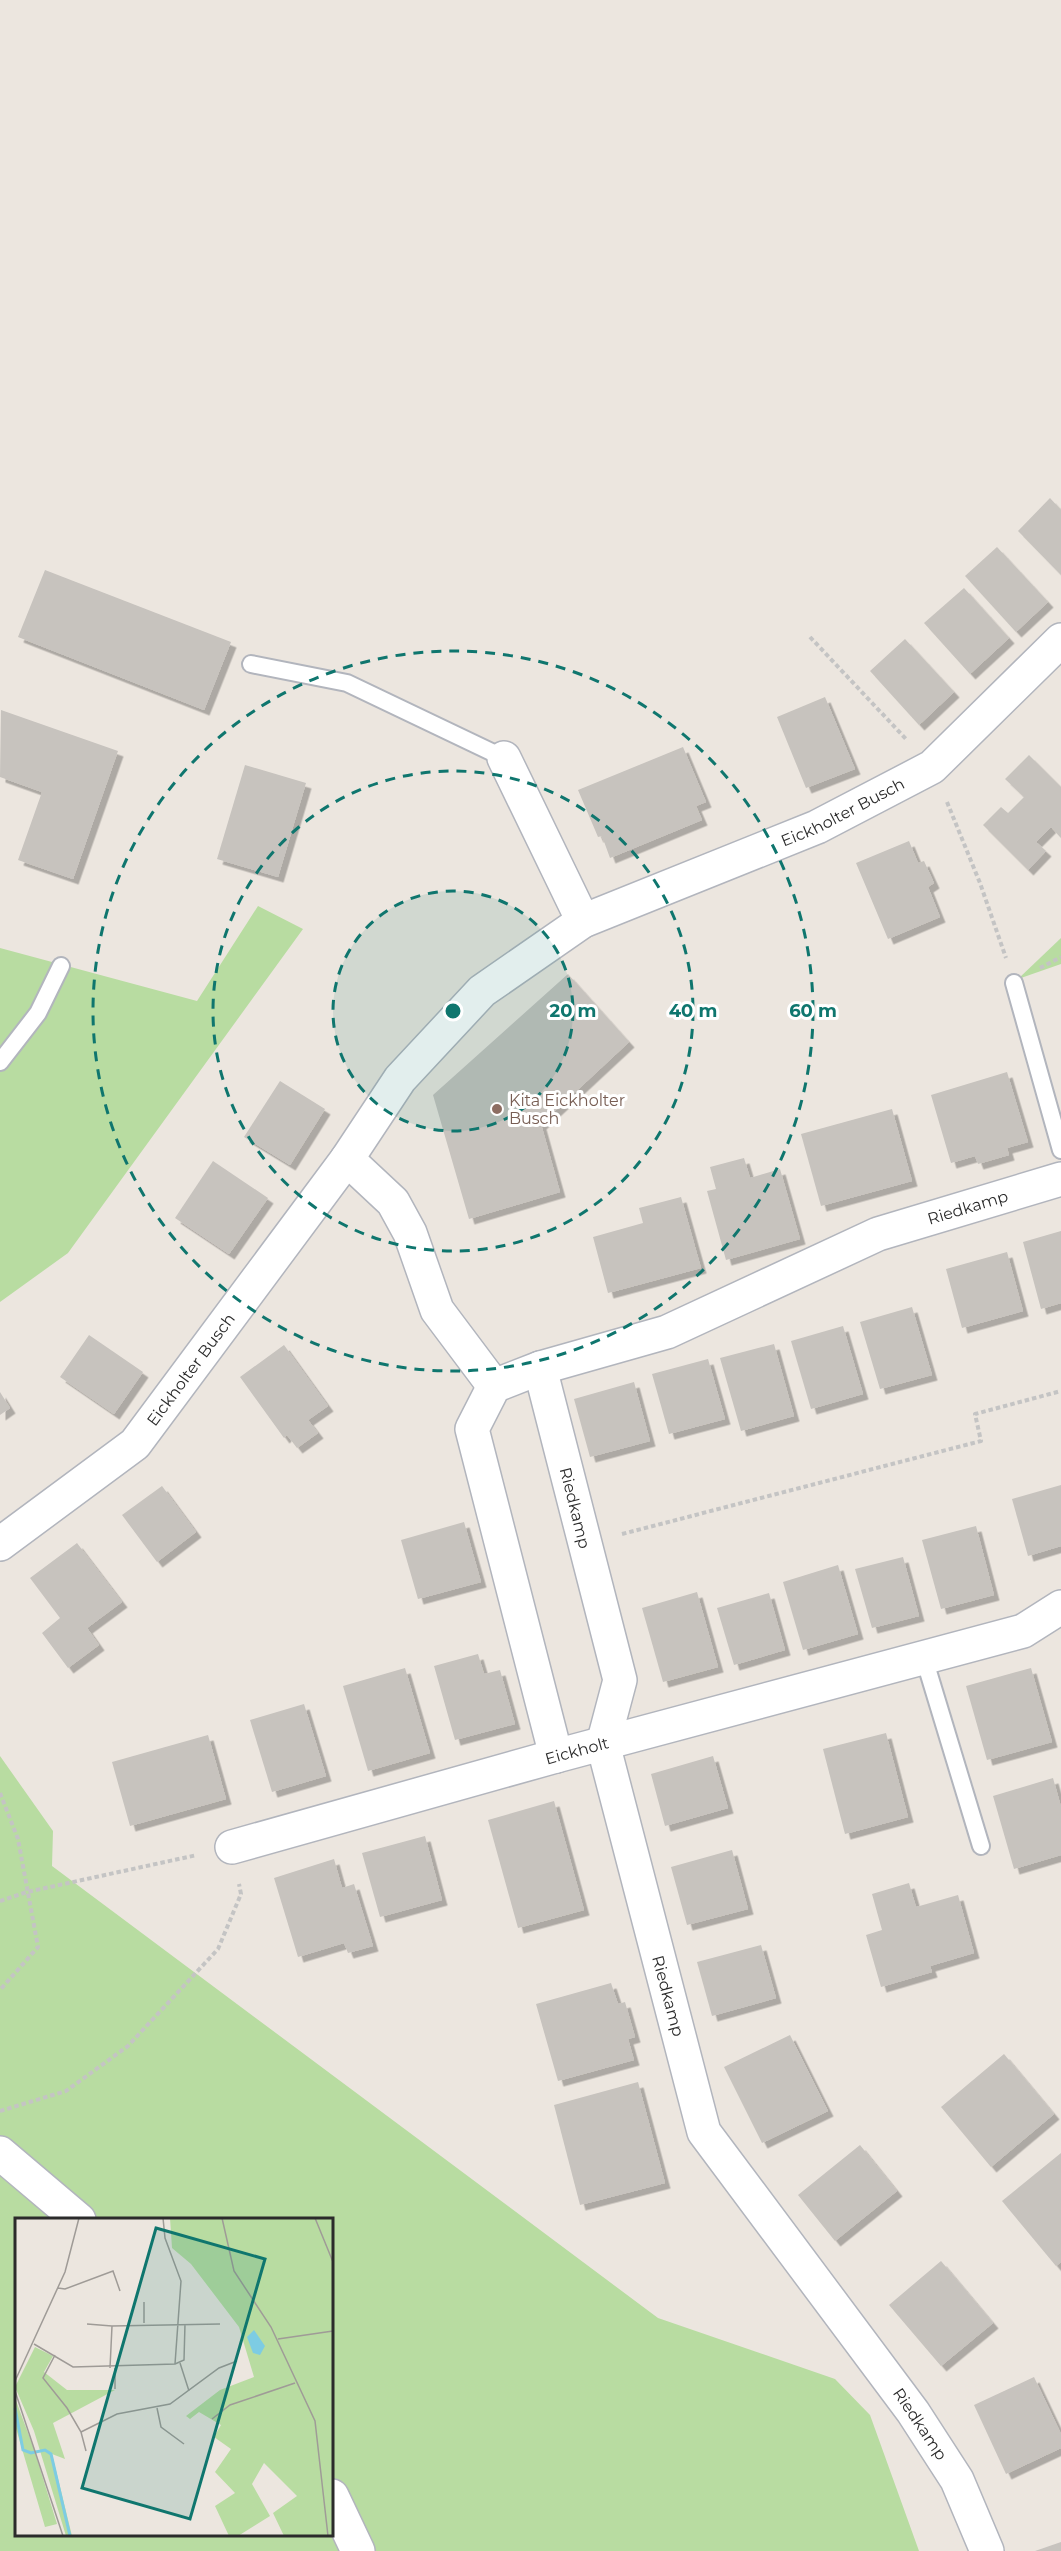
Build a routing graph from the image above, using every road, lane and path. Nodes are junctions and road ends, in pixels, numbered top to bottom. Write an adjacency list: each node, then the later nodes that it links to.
1 (810, 637): 5 (path)
2 (1061, 640): 5 (street, Eickholter Busch)
3 (251, 664): 4 (lane)
4 (504, 758): 6 (street)
5 (932, 767): 6 (street, Eickholter Busch); 9 (path)
6 (583, 921): 12 (street, Eickholter Busch)
7 (1061, 957): 9 (path)
8 (61, 966): 10 (lane)
9 (1014, 983): 11 (lane)
10 (0, 1062)
11 (1061, 1150)
12 (347, 1159): 15 (street); 17 (street, Eickholter Busch)
13 (1061, 1179): 14 (street, Riedkamp)
14 (540, 1368): 15 (street, Riedkamp); 18 (street, Riedkamp)
15 (494, 1386): 22 (street)
16 (1061, 1391): 18 (path)
17 (0, 1544)
18 (584, 1544): 21 (street, Riedkamp)
19 (1061, 1607): 20 (street, Eickholt)
20 (924, 1658): 21 (street, Eickholt); 24 (lane)
21 (603, 1744): 22 (street, Eickholt); 34 (street, Riedkamp)
22 (556, 1756): 25 (street, Eickholt)
23 (0, 1793): 26 (path)
24 (981, 1846)
25 (232, 1847): 26 (path); 29 (path)
26 (27, 1892): 27 (path); 28 (path)
27 (0, 1901)
28 (0, 1990)
29 (0, 2111)
30 (0, 2153): 31 (street)
31 (77, 2218)
32 (333, 2498): 33 (street)
33 (358, 2551)
34 (987, 2551)

